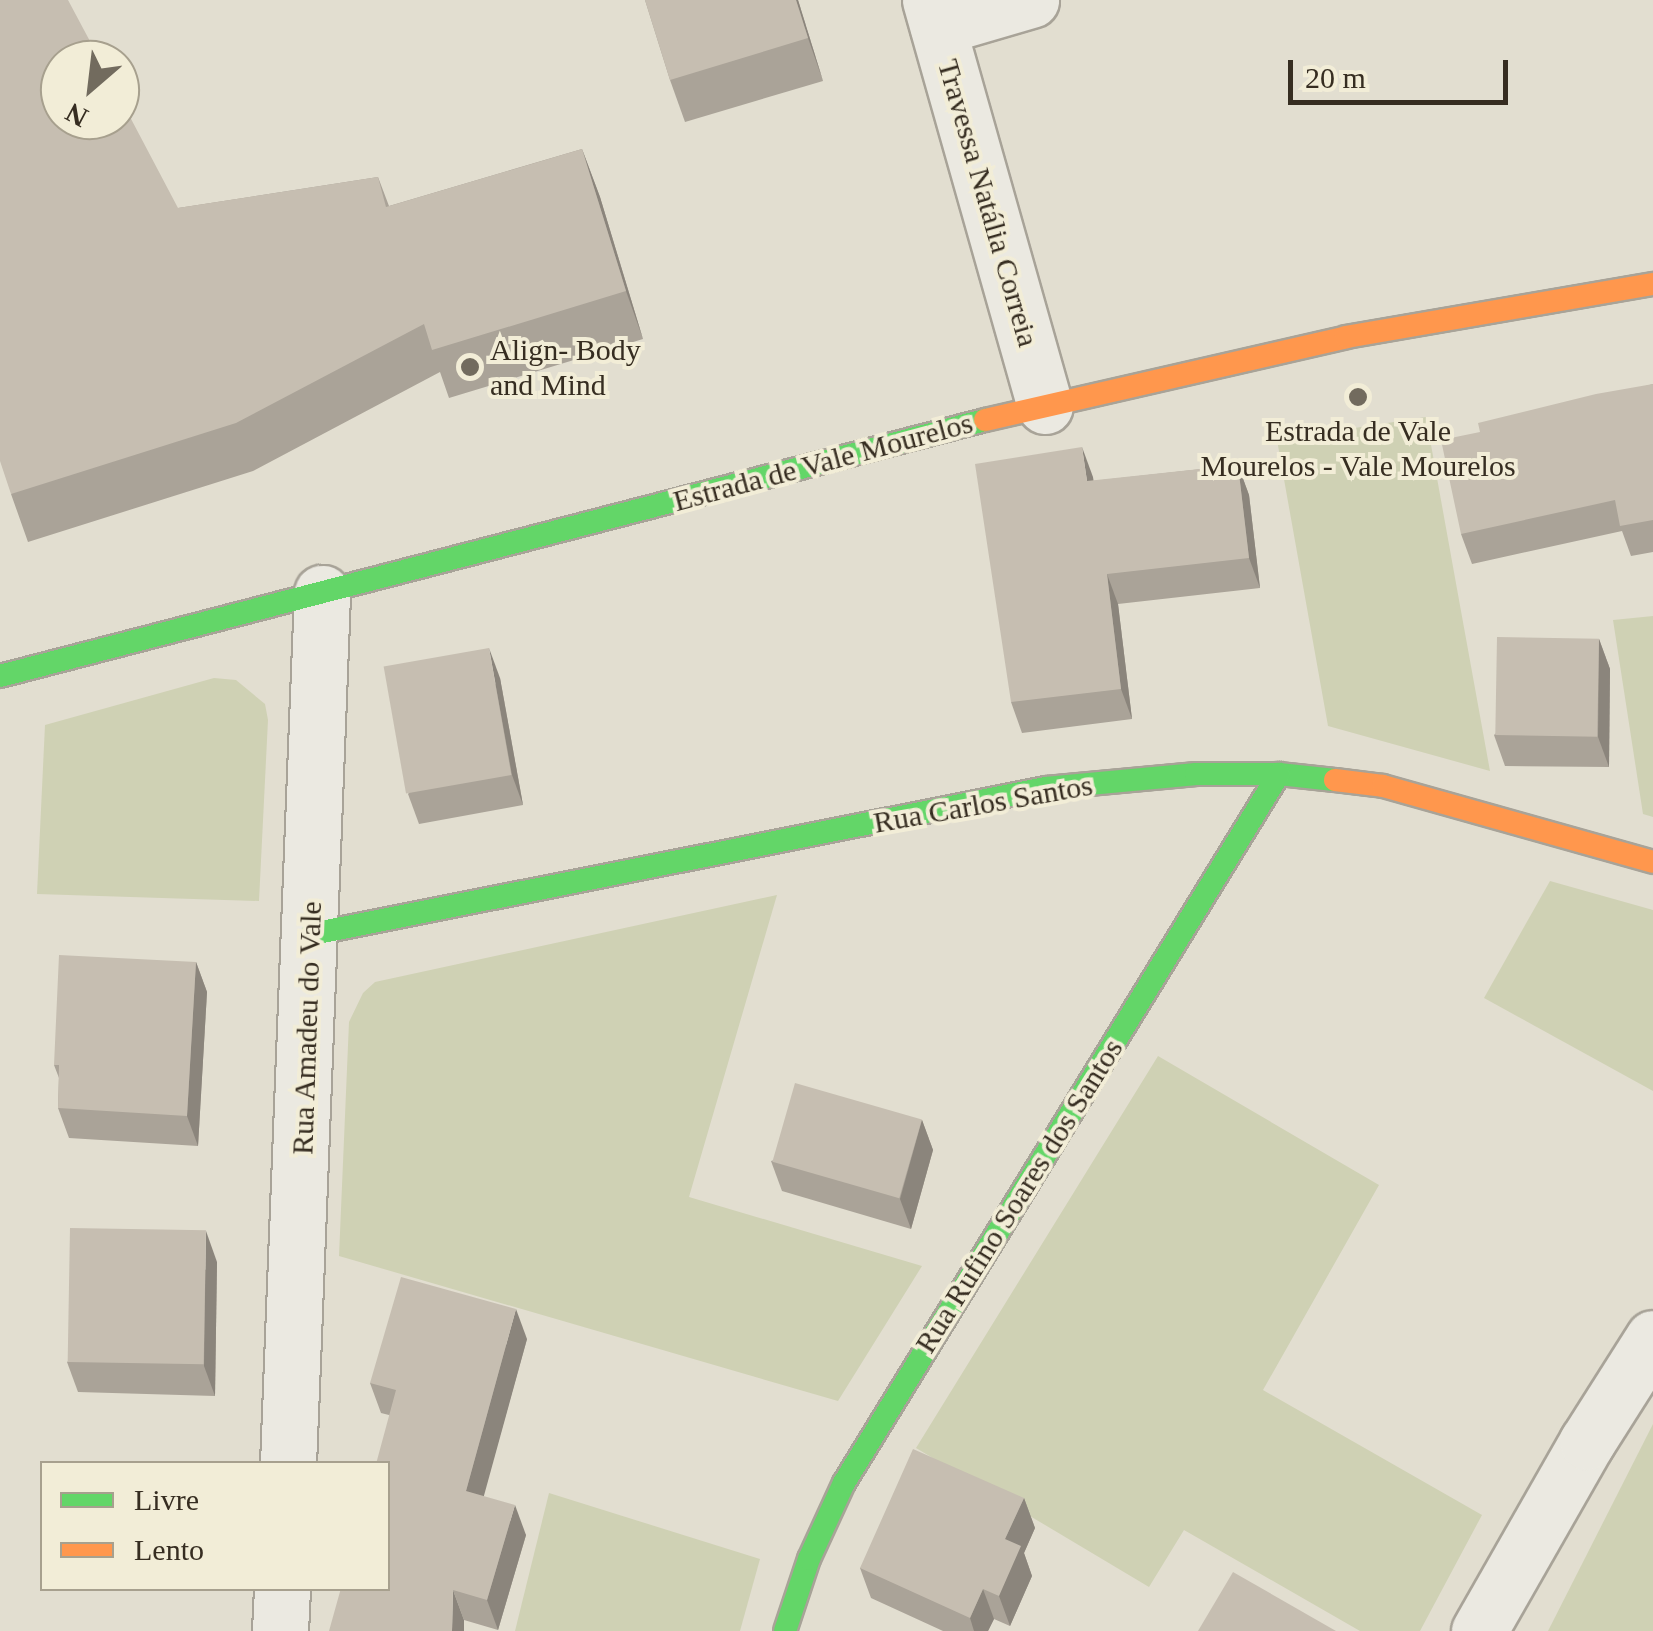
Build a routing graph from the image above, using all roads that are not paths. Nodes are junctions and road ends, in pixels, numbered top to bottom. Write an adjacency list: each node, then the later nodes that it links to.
1 (1031, 0): 2 (street)
2 (934, 14): 4 (street, Travessa Natália Correia)
3 (1653, 284): 4 (street, Estrada de Vale Mourelos)
4 (1045, 406): 5 (street, Estrada de Vale Mourelos)
5 (322, 593): 6 (street, Estrada de Vale Mourelos); 9 (street, Rua Amadeu do Vale)
6 (0, 676)
7 (1280, 774): 8 (street, Rua Carlos Santos); 9 (street, Rua Carlos Santos); 14 (street, Rua Rufino Soares dos Santos)
8 (1653, 862)
9 (312, 934): 11 (street, Rua Amadeu do Vale)
10 (1653, 1338): 15 (street)
11 (288, 1461)
12 (282, 1591): 13 (street)
13 (280, 1631)
14 (786, 1631)
15 (1478, 1631)

